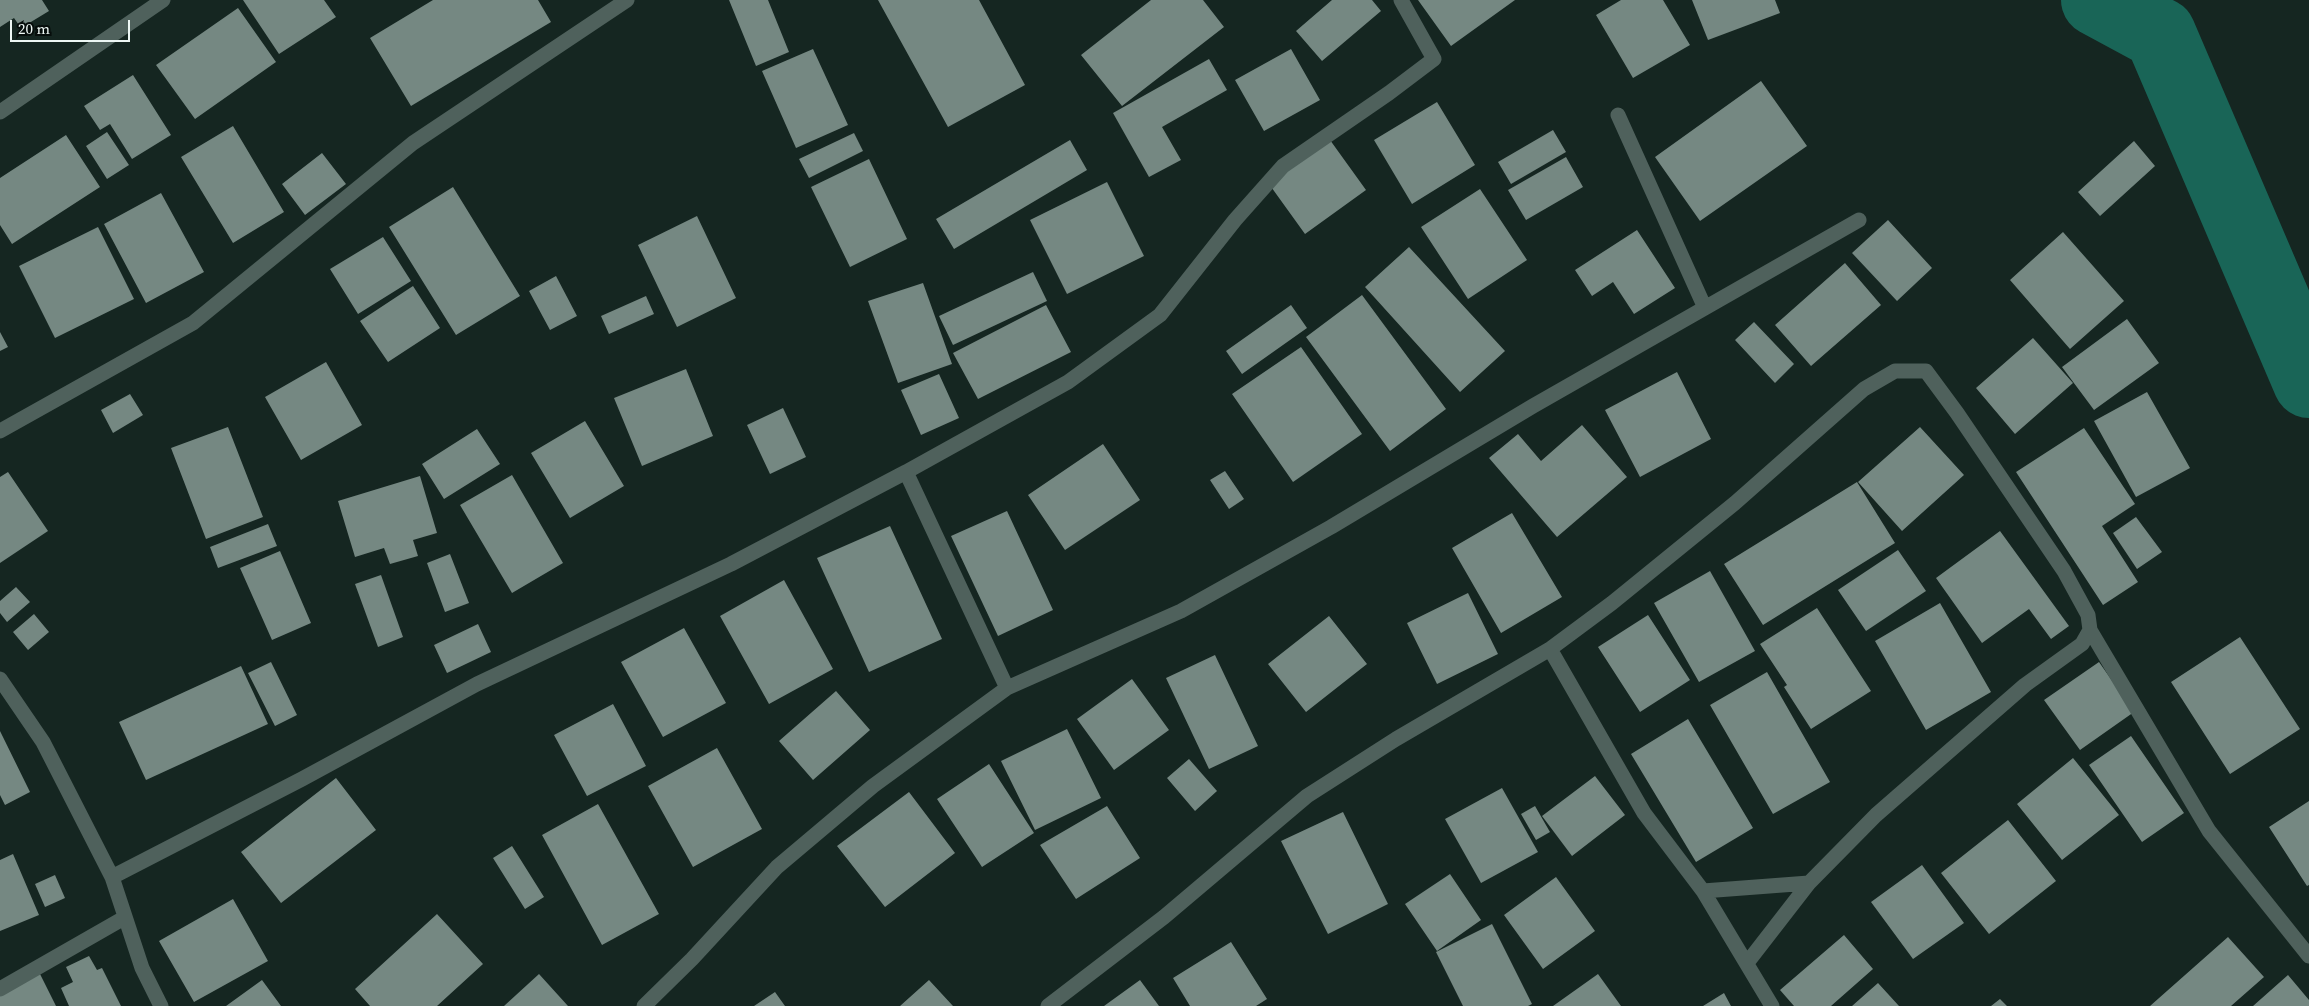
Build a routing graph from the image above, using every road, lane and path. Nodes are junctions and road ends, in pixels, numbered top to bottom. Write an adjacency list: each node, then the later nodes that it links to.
1 (163, 0): 4 (street)
2 (627, 0): 8 (street)
3 (1401, 0): 9 (street)
4 (0, 112)
5 (1618, 115): 7 (street)
6 (1860, 220): 7 (street)
7 (1705, 308): 13 (street)
8 (0, 431)
9 (906, 472): 13 (street); 14 (street)
10 (2090, 630): 11 (street); 15 (street); 18 (street)
11 (1550, 649): 16 (street); 23 (street)
12 (0, 679): 14 (street)
13 (1007, 688): 22 (street)
14 (112, 878): 17 (street)
15 (1810, 883): 16 (street); 19 (street)
16 (1703, 892): 19 (street)
17 (124, 918): 20 (street); 21 (street)
18 (2309, 956)
19 (1747, 963): 24 (street)
20 (0, 989)
21 (161, 1006)
22 (644, 1006)
23 (1048, 1006)
24 (1772, 1006)

